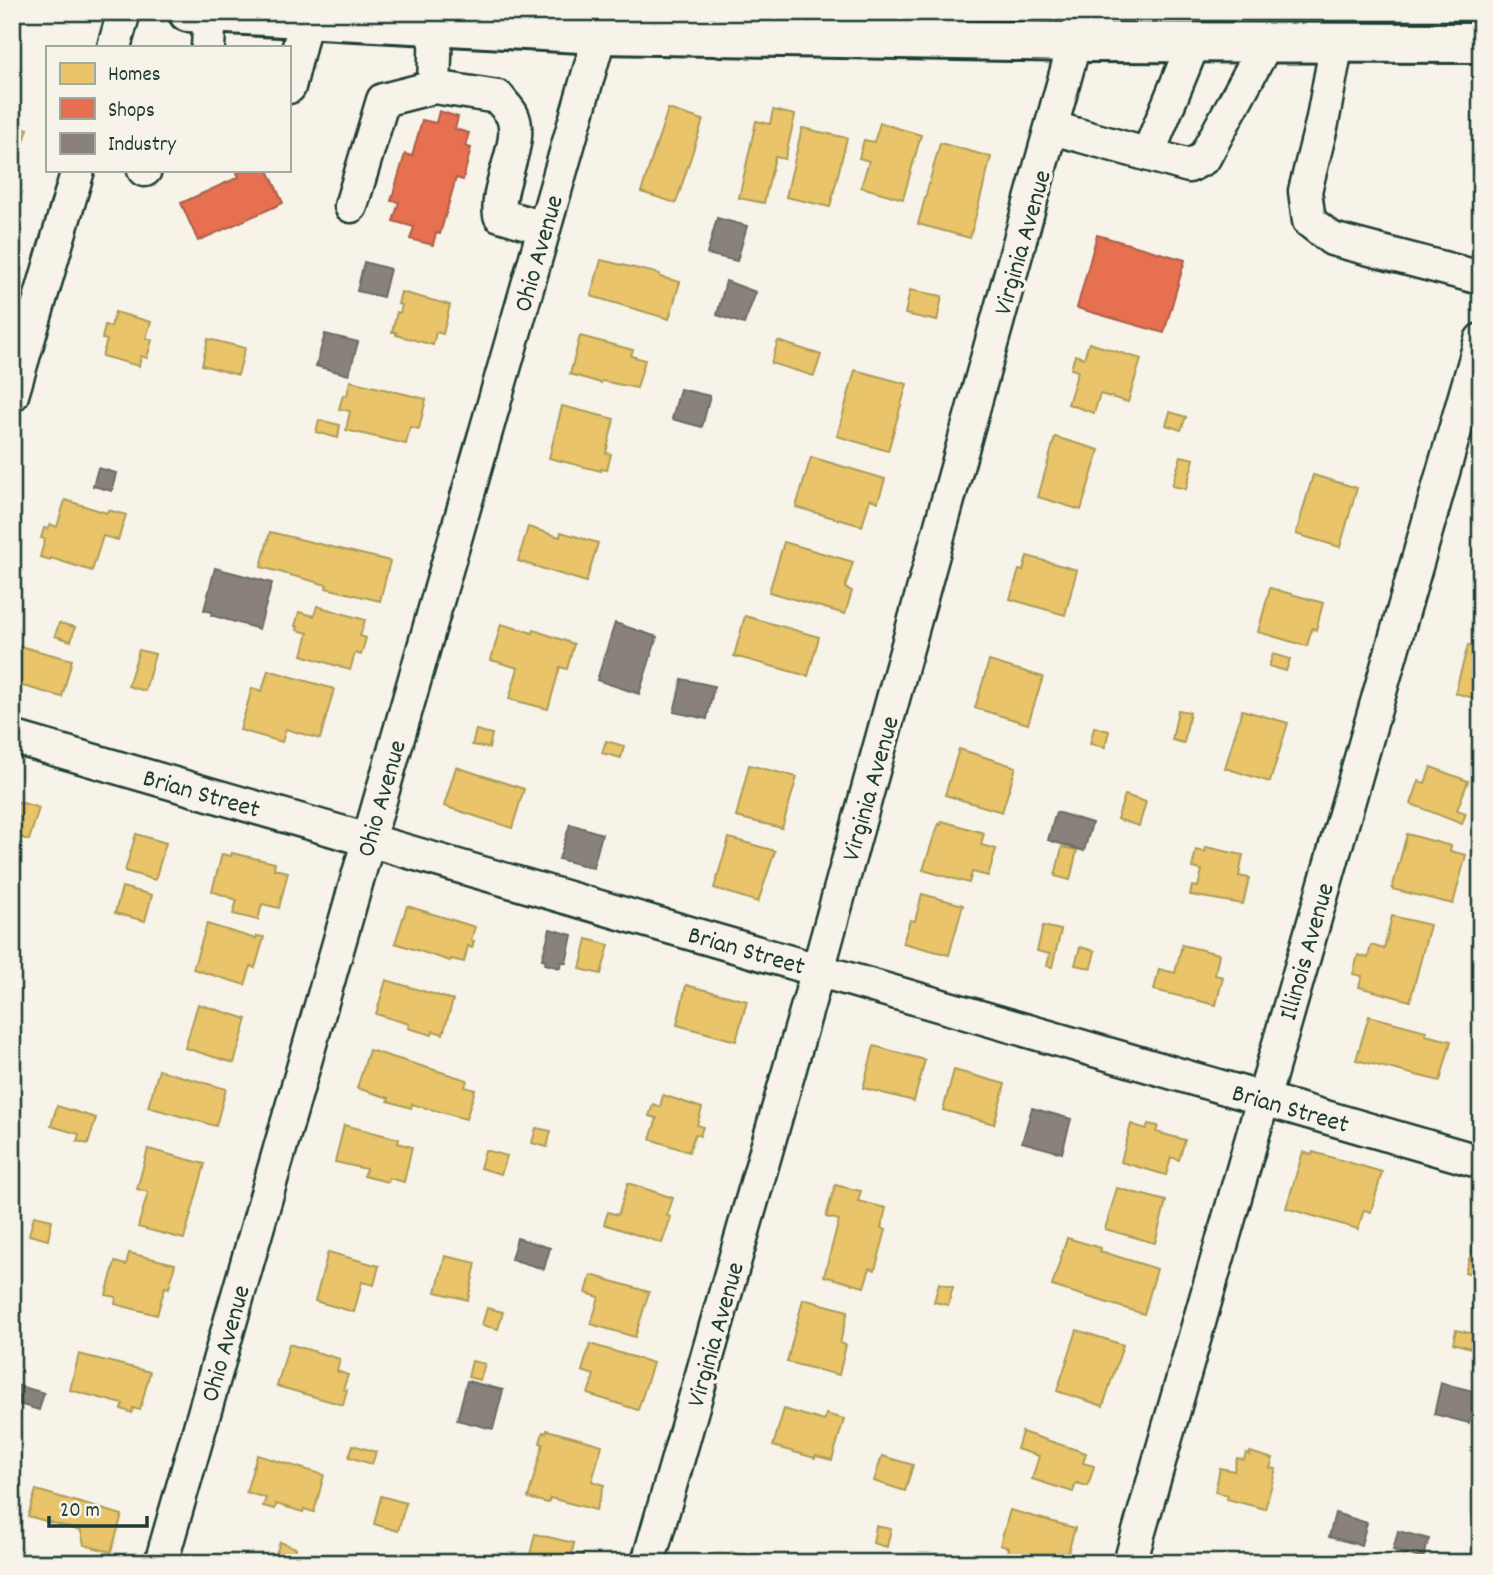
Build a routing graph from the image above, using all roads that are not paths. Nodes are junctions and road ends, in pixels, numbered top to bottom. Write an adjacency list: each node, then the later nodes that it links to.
1 (124, 12): 11 (street)
2 (306, 18): 3 (main road); 4 (main road); 12 (street)
3 (202, 24)
4 (436, 25): 6 (main road); 13 (street)
5 (1080, 27): 6 (main road); 7 (main road); 14 (street, Virginia Avenue)
6 (600, 34): 18 (street, Ohio Avenue)
7 (1194, 42): 8 (main road); 15 (street)
8 (1267, 42): 9 (main road); 15 (street)
9 (1337, 42): 10 (main road); 19 (street)
10 (1481, 43)
11 (114, 46)
12 (290, 83)
13 (433, 87): 17 (street); 18 (street)
14 (1053, 128): 15 (street); 24 (street, Virginia Avenue)
15 (1148, 155)
16 (77, 172): 21 (street)
17 (351, 206)
18 (544, 228): 23 (street, Ohio Avenue)
19 (1481, 278)
20 (1481, 340): 25 (street, Illinois Avenue)
21 (12, 395)
22 (12, 737): 23 (street, Brian Street)
23 (368, 840): 24 (street, Brian Street); 27 (street, Ohio Avenue)
24 (818, 970): 25 (street, Brian Street); 28 (street, Virginia Avenue)
25 (1263, 1099): 26 (street, Brian Street); 29 (street, Illinois Avenue)
26 (1481, 1162)
27 (161, 1563)
28 (648, 1563)
29 (1130, 1563)

